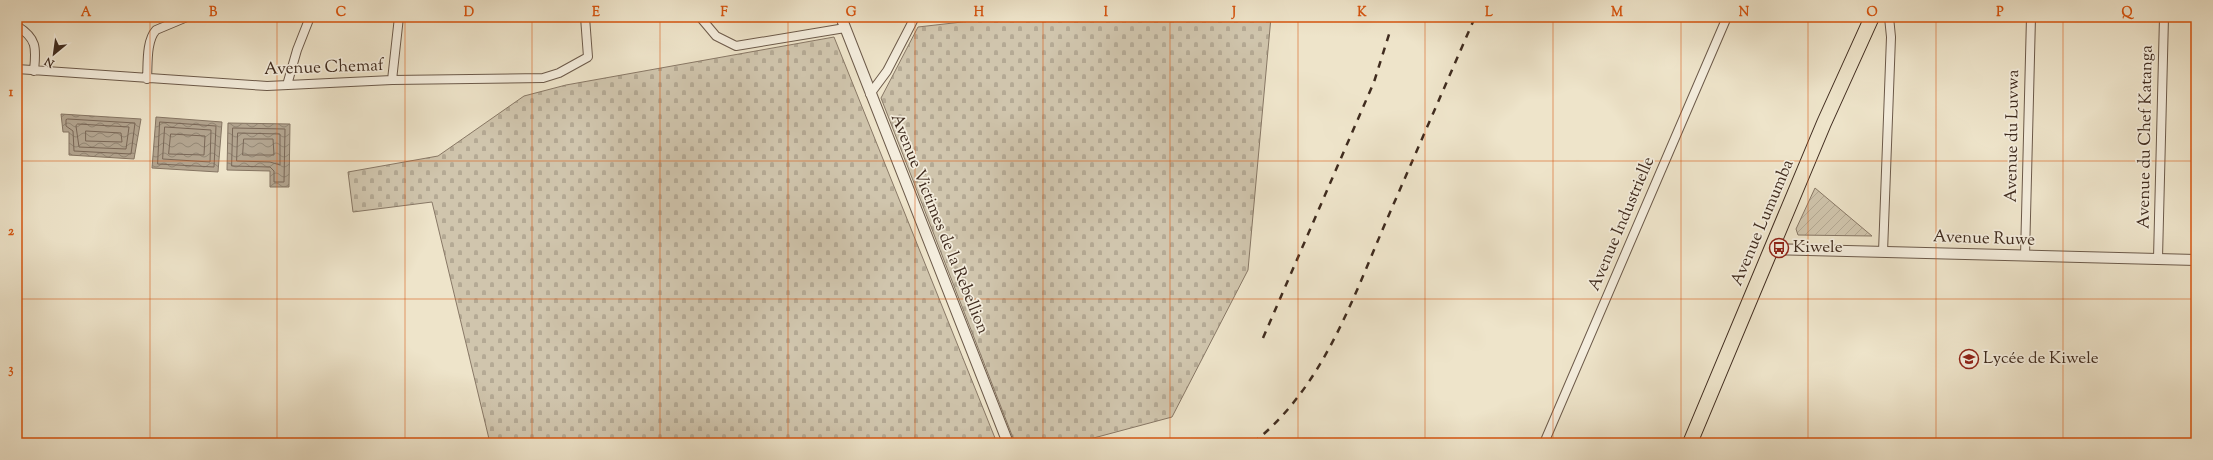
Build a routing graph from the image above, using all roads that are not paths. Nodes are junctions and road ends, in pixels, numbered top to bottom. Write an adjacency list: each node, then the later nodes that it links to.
1 (187, 17): 17 (street)
2 (310, 17): 19 (street)
3 (399, 17): 18 (street)
4 (586, 17): 18 (street, Avenue Chemaf)
5 (700, 17): 14 (street)
6 (841, 17): 14 (street, Avenue Victimes de la Rebellion)
7 (915, 17): 20 (street)
8 (1727, 17): 27 (street, Avenue Industrielle)
9 (1872, 17): 21 (highway, Avenue Lumumba)
10 (1889, 17): 22 (street)
11 (2031, 17): 23 (street, Avenue du Luvwa)
12 (2164, 17): 24 (street, Avenue du Chef Katanga)
13 (17, 26): 16 (street)
14 (845, 28): 20 (street, Avenue Victimes de la Rebellion)
15 (17, 70): 16 (street, Avenue Chemaf)
16 (34, 71): 17 (street, Avenue Chemaf)
17 (147, 79): 19 (street, Avenue Chemaf)
18 (392, 80): 19 (street, Avenue Chemaf)
19 (287, 85)
20 (870, 94): 26 (street, Avenue Victimes de la Rebellion)
21 (1772, 250): 22 (street, Avenue Ruwe); 28 (highway, Avenue Lumumba)
22 (1883, 252): 23 (street, Avenue Ruwe)
23 (2025, 256): 24 (street, Avenue Ruwe)
24 (2158, 258): 25 (street, Avenue Ruwe)
25 (2196, 260)
26 (1008, 443)
27 (1544, 443)
28 (1690, 443)

